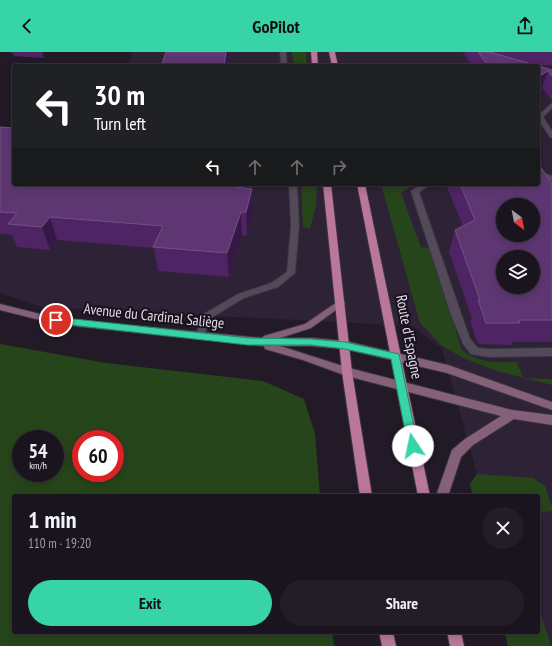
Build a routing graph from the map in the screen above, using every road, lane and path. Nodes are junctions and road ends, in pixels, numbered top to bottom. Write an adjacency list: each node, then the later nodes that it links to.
1 (283, 52): 4 (lane)
2 (314, 52): 5 (main road)
3 (332, 52): 6 (main road)
4 (284, 64)
5 (315, 64)
6 (335, 64)
7 (552, 105): 8 (lane)
8 (552, 136)
9 (540, 175): 10 (lane)
10 (552, 179)
11 (293, 186): 17 (lane)
12 (327, 186): 15 (main road)
13 (361, 186): 21 (main road, Route d'Espagne)
14 (424, 186): 20 (lane)
15 (340, 302): 18 (main road); 19 (main road)
16 (0, 307): 17 (main road, Avenue du Cardinal Saliège)
17 (200, 336): 18 (main road, Avenue du Cardinal Saliège)
18 (258, 342): 19 (main road); 22 (main road)
19 (345, 345): 21 (main road); 22 (main road)
20 (552, 352)
21 (395, 357): 23 (main road, Route d'Espagne); 24 (main road)
22 (347, 372): 23 (main road); 27 (main road)
23 (401, 386): 25 (main road); 28 (main road, Route d'Espagne)
24 (552, 406)
25 (512, 414): 26 (main road); 29 (main road)
26 (552, 420)
27 (366, 494)
28 (424, 494)
29 (443, 494)
30 (386, 634): 32 (main road)
31 (454, 634): 33 (main road)
32 (388, 646)
33 (457, 646)

